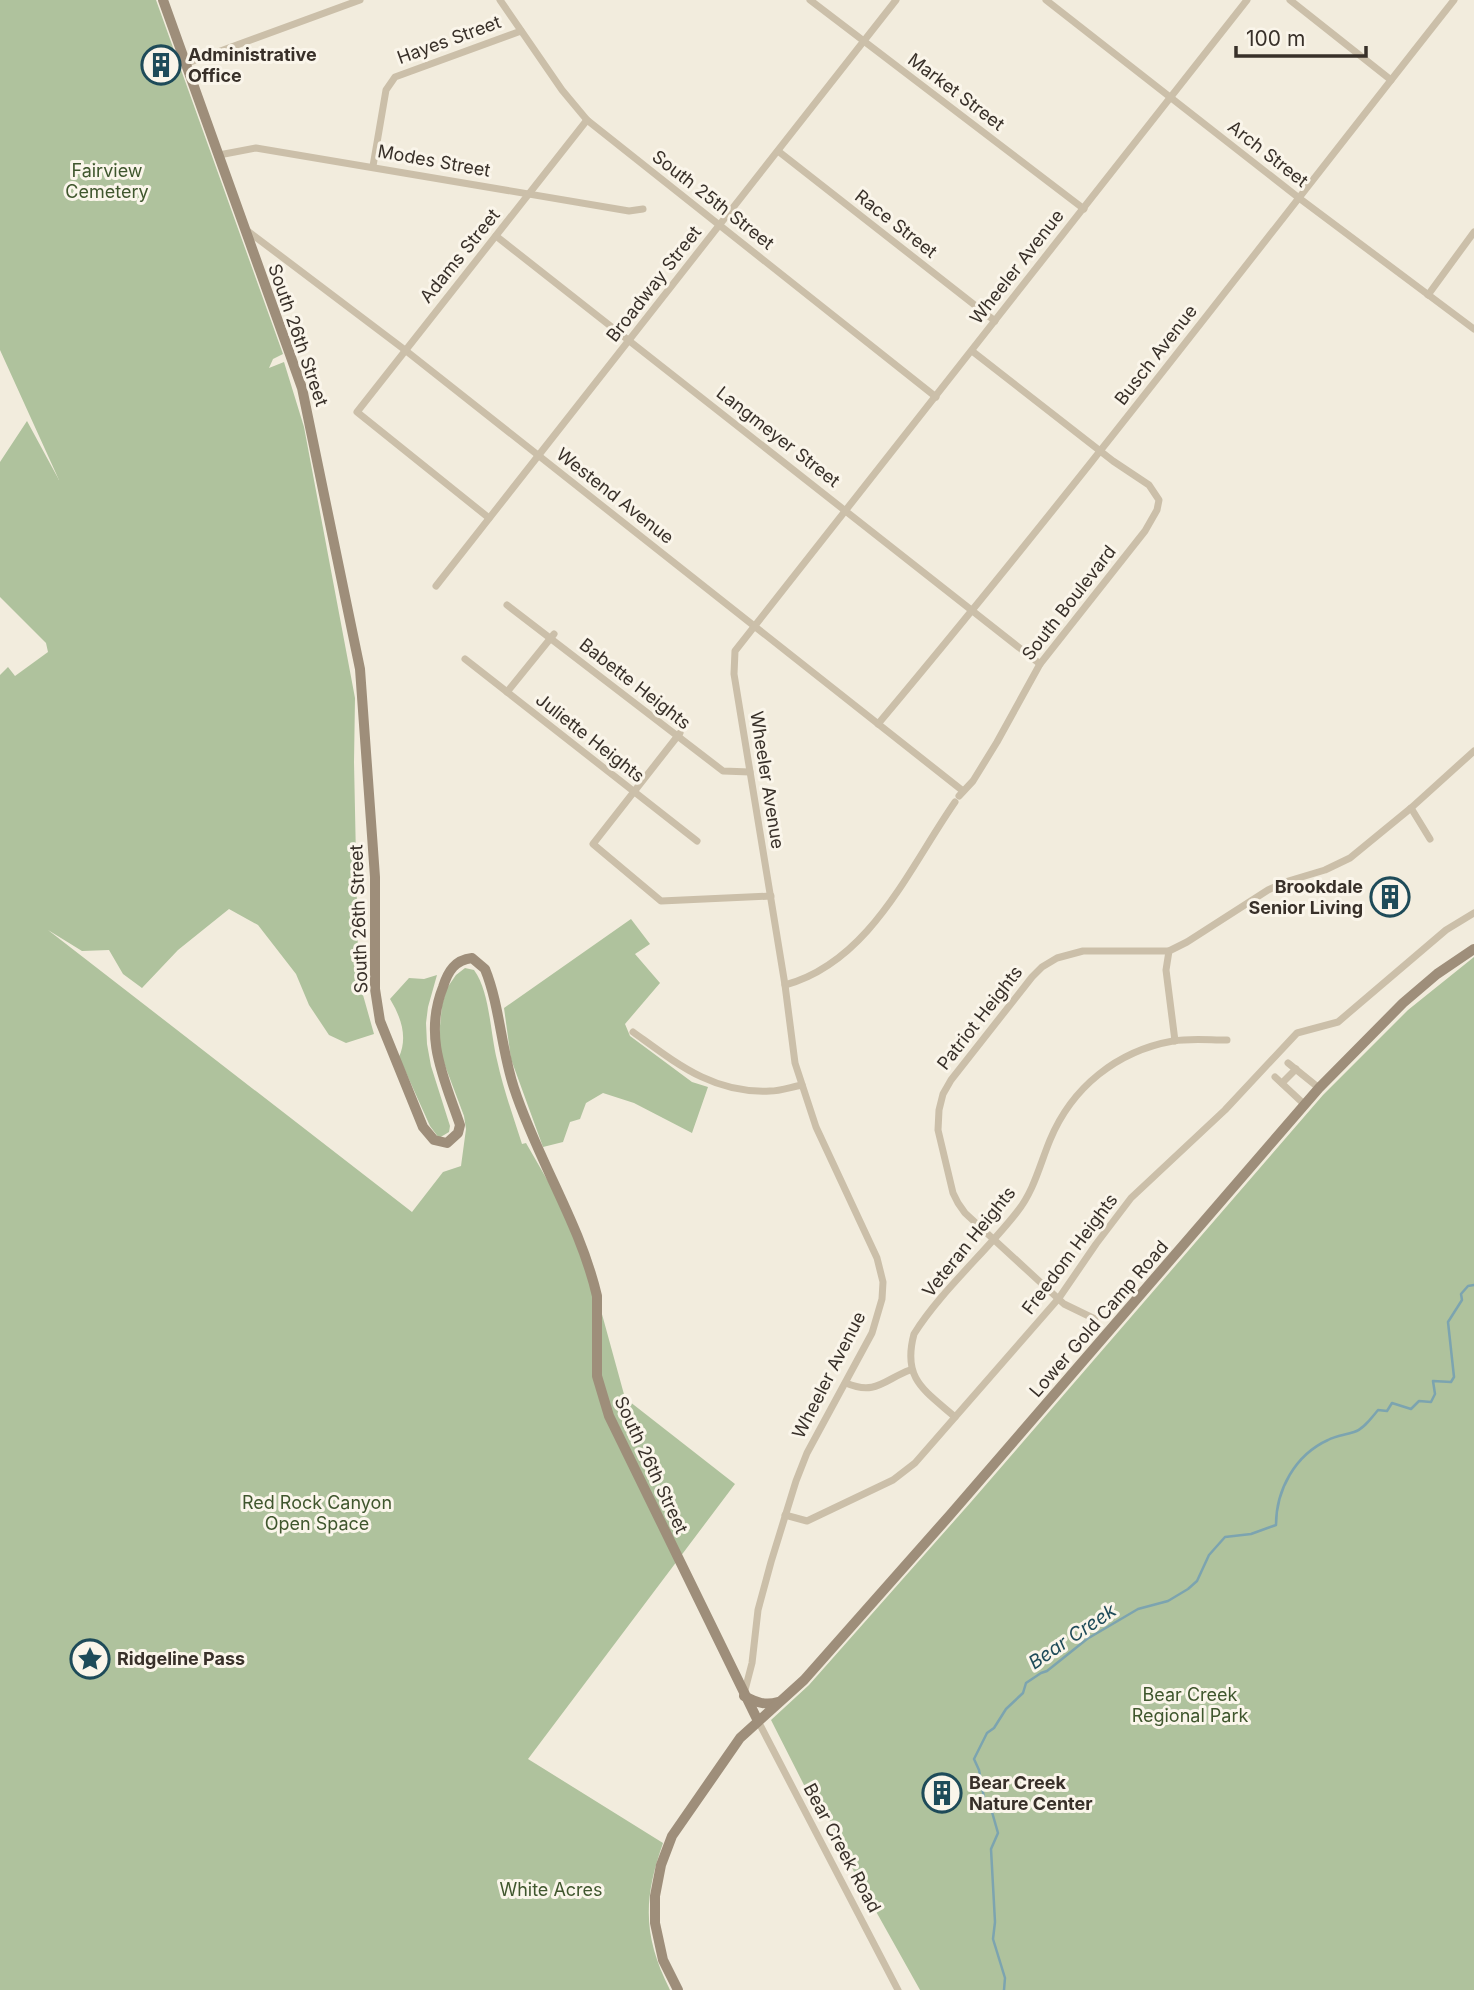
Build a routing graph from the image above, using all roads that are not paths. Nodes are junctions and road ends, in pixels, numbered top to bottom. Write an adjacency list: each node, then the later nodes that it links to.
1 (163, 0): 12 (street, South 26th Street)
2 (360, 0): 12 (street)
3 (500, 0): 10 (street, South 25th Street)
4 (810, 0): 11 (street, Market Street)
5 (896, 0): 11 (street, Broadway Street)
6 (1046, 0): 14 (street, Arch Street)
7 (1247, 0): 14 (street, Wheeler Avenue)
8 (1290, 0): 13 (street)
9 (1454, 0): 13 (street, Busch Avenue)
10 (521, 31): 15 (street, South 25th Street); 18 (street, Hayes Street)
11 (863, 41): 16 (street, Broadway Street); 22 (street, Market Street)
12 (185, 64): 17 (street, South 26th Street)
13 (1391, 80): 20 (street, Busch Avenue)
14 (1171, 98): 20 (street, Arch Street); 22 (street, Wheeler Avenue)
15 (587, 120): 19 (street, Adams Street); 23 (street, South 25th Street)
16 (778, 151): 23 (street, Broadway Street); 28 (street, Race Street)
17 (219, 155): 18 (street, Modes Street); 24 (street, South 26th Street)
18 (373, 166): 19 (street, Modes Street)
19 (530, 194): 21 (street, Modes Street); 26 (street, Adams Street)
20 (1299, 198): 27 (street, Arch Street); 34 (street, Busch Avenue)
21 (643, 209)
22 (1084, 209): 28 (street, Wheeler Avenue)
23 (720, 225): 30 (street, Broadway Street); 33 (street, South 25th Street)
24 (245, 229): 31 (street, Westend Avenue); 77 (street, South 26th Street)
25 (1474, 232): 27 (street)
26 (496, 236): 30 (street, Langmeyer Street); 31 (street, Adams Street)
27 (1427, 295): 29 (street, Arch Street)
28 (995, 321): 32 (street, Wheeler Avenue)
29 (1474, 329)
30 (630, 341): 35 (street, Broadway Street); 36 (street, Langmeyer Street)
31 (405, 350): 35 (street, Westend Avenue); 37 (street, Adams Street)
32 (972, 351): 33 (street, Wheeler Avenue); 34 (street)
33 (936, 397): 36 (street, Wheeler Avenue)
34 (1101, 450): 40 (street, Busch Avenue); 44 (street, South Boulevard)
35 (537, 455): 37 (street, Broadway Street); 41 (street, Westend Avenue)
36 (846, 511): 40 (street, Langmeyer Street); 41 (street, Wheeler Avenue)
37 (489, 518): 38 (street, Broadway Street)
38 (436, 586)
39 (507, 605): 42 (street, Babette Heights)
40 (973, 610): 44 (street, Langmeyer Street); 46 (street, Busch Avenue)
41 (755, 626): 46 (street, Westend Avenue); 49 (street, Wheeler Avenue)
42 (552, 636): 45 (street); 47 (street, Babette Heights)
43 (464, 659): 45 (street, Juliette Heights)
44 (1040, 664): 51 (street, South Boulevard)
45 (507, 692): 50 (street, Juliette Heights)
46 (878, 724): 51 (street, Westend Avenue)
47 (679, 735): 49 (street, Babette Heights); 50 (street)
48 (1474, 751): 52 (street, Patriot Heights)
49 (750, 772): 55 (street, Wheeler Avenue)
50 (634, 792): 54 (street, Juliette Heights); 55 (street)
51 (959, 796): 59 (street, South Boulevard)
52 (1411, 808): 53 (street); 58 (street, Patriot Heights)
53 (1430, 839)
54 (697, 841)
55 (771, 896): 59 (street, Wheeler Avenue)
56 (1474, 913): 71 (street, Freedom Heights)
57 (1474, 949): 68 (street, Lower Gold Camp Road)
58 (1169, 951): 62 (street); 70 (street, Patriot Heights)
59 (785, 985): 67 (street, Wheeler Avenue)
60 (633, 1032): 67 (street)
61 (1227, 1040): 62 (street, Veteran Heights)
62 (1175, 1041): 70 (street, Veteran Heights)
63 (1288, 1063): 64 (street)
64 (1296, 1069): 66 (street); 68 (street)
65 (1275, 1077): 66 (street)
66 (1282, 1083): 69 (street)
67 (802, 1085): 74 (street, Wheeler Avenue)
68 (1319, 1088): 69 (street, Lower Gold Camp Road)
69 (1305, 1105): 78 (street, Lower Gold Camp Road)
70 (993, 1240): 71 (street, Patriot Heights); 73 (street, Veteran Heights)
71 (1059, 1298): 72 (street, Patriot Heights); 75 (street, Freedom Heights)
72 (1095, 1319)
73 (911, 1370): 74 (street); 75 (street)
74 (846, 1383): 76 (street, Wheeler Avenue)
75 (955, 1417): 76 (street, Freedom Heights)
76 (785, 1515): 77 (street, Wheeler Avenue)
77 (744, 1696): 78 (street); 79 (street, South 26th Street)
78 (782, 1701): 79 (street, Lower Gold Camp Road)
79 (758, 1721): 80 (street, Lower Gold Camp Road); 81 (street, Bear Creek Road)
80 (678, 1990)
81 (898, 1990)

